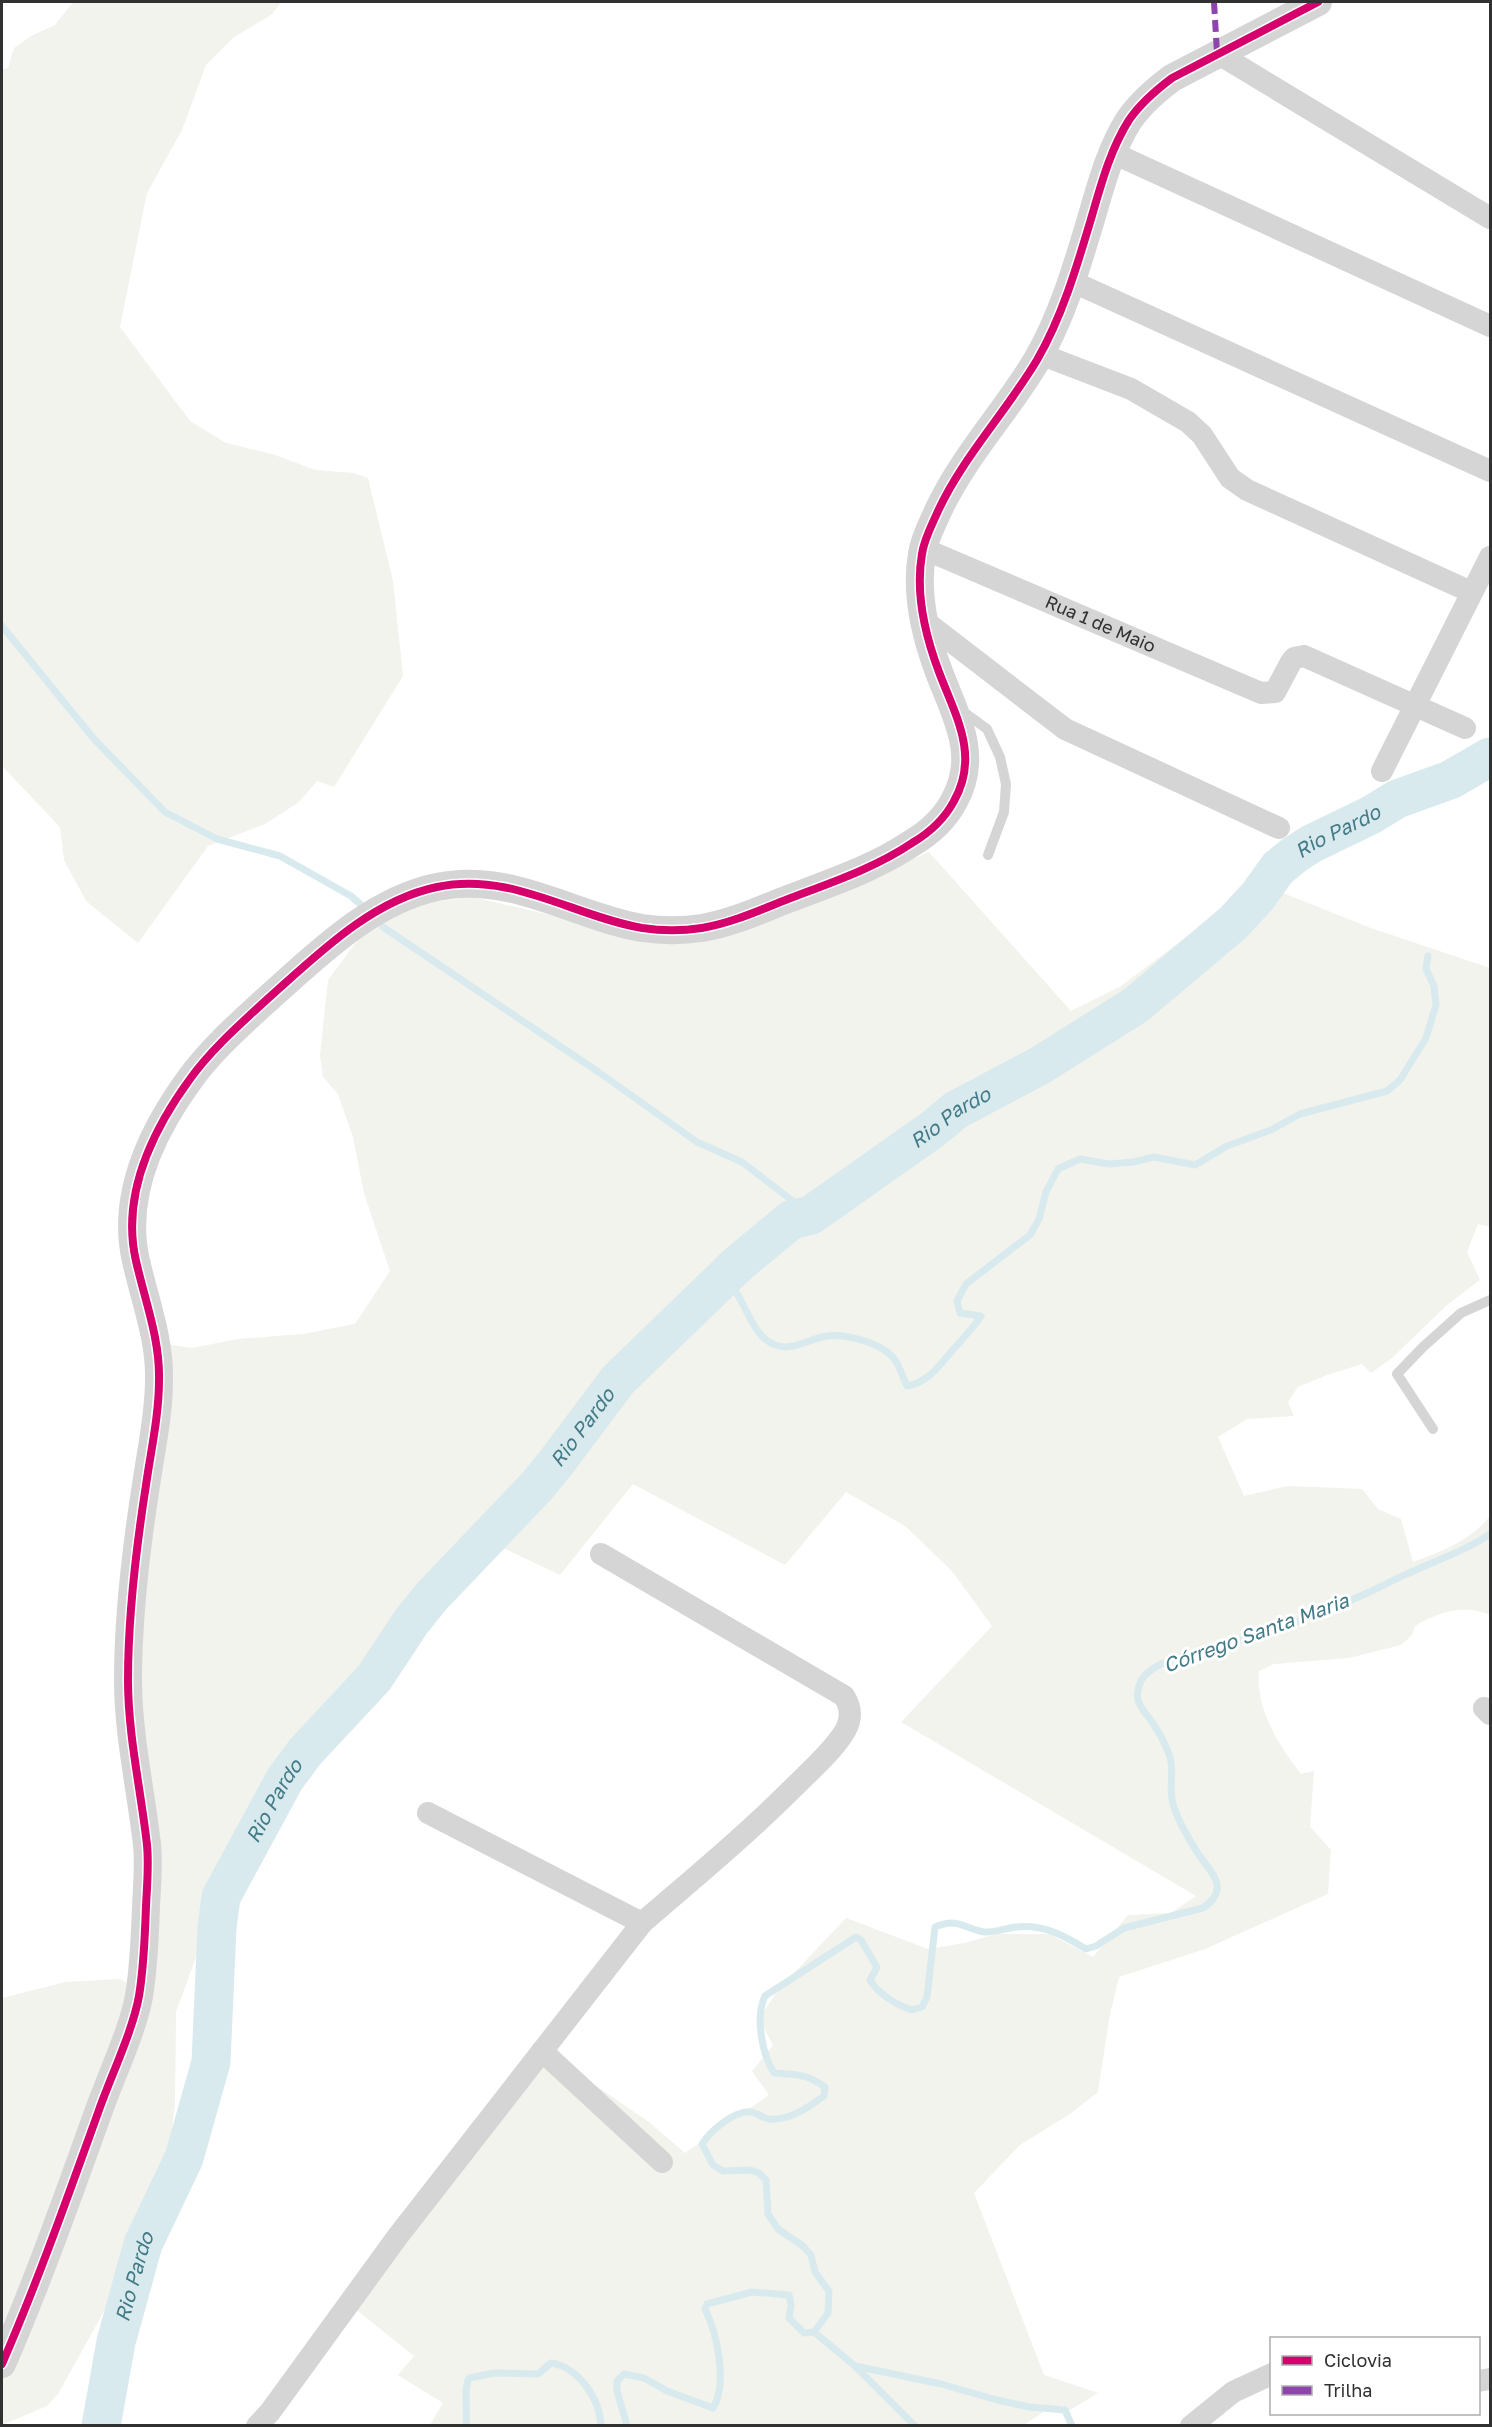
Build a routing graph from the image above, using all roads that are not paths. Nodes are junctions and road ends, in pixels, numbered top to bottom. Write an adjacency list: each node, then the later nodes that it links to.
1 (1318, 2): 2 (street)
2 (1217, 53): 3 (street); 4 (street)
3 (1113, 153): 5 (street); 6 (street)
4 (1491, 218)
5 (1071, 281): 7 (street); 8 (street)
6 (1491, 326)
7 (1040, 354): 9 (street); 11 (street)
8 (1491, 471)
9 (922, 548): 12 (street); 14 (street, Rua 1 de Maio)
10 (1491, 557): 11 (street)
11 (1471, 592): 14 (street)
12 (922, 619): 13 (street); 17 (street)
13 (952, 704): 18 (lane); 26 (street)
14 (1413, 706): 15 (street); 16 (street)
15 (1465, 728)
16 (1382, 771)
17 (1279, 828)
18 (988, 855)
19 (1491, 1300): 20 (lane)
20 (1433, 1429)
21 (601, 1554): 23 (street)
22 (428, 1814): 23 (street)
23 (642, 1923): 24 (street)
24 (542, 2051): 25 (street); 28 (street)
25 (662, 2162)
26 (2, 2364)
27 (1270, 2375): 29 (street)
28 (256, 2426)
29 (1191, 2426)

